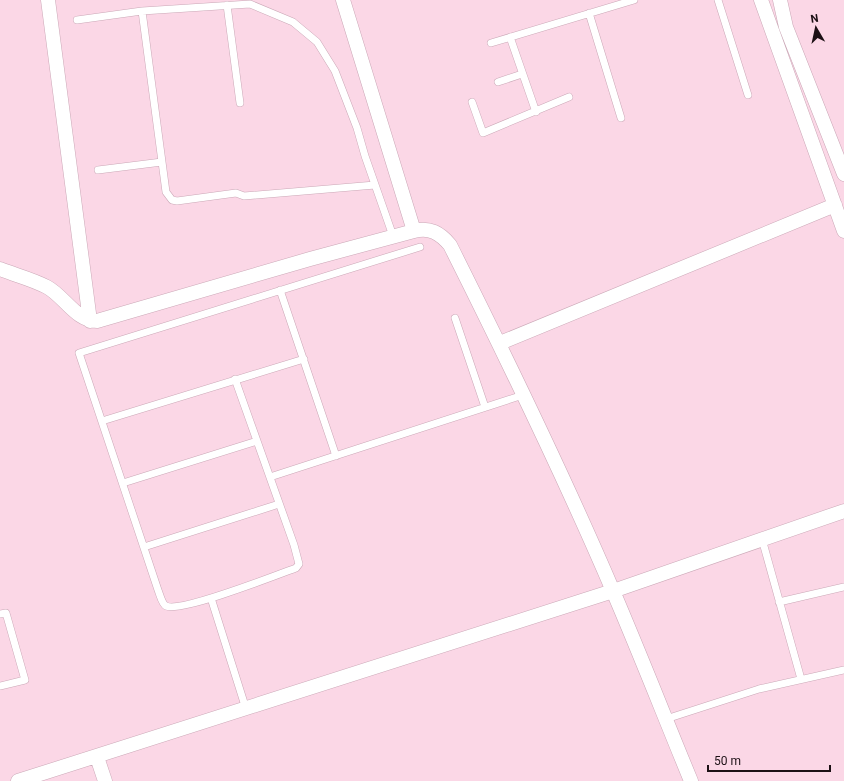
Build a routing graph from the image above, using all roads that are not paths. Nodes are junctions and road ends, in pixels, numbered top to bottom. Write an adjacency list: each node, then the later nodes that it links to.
1 (48, 0): 33 (street)
2 (343, 0): 26 (street)
3 (634, 0): 9 (lane)
4 (718, 0): 15 (lane)
5 (761, 0): 25 (street)
6 (780, 0): 23 (street)
7 (227, 5): 8 (lane); 18 (lane); 24 (lane)
8 (142, 11): 10 (lane); 21 (lane)
9 (589, 13): 11 (lane); 20 (lane)
10 (77, 20)
11 (510, 37): 12 (lane); 13 (lane)
12 (491, 43)
13 (522, 74): 14 (lane); 19 (lane)
14 (498, 82)
15 (748, 95)
16 (569, 97): 19 (lane)
17 (472, 102): 19 (lane)
18 (240, 103)
19 (536, 112)
20 (621, 118)
21 (162, 162): 22 (lane); 24 (lane)
22 (98, 170)
23 (844, 174)
24 (375, 184): 28 (lane)
25 (835, 205): 27 (street); 34 (street)
26 (414, 231): 28 (street); 34 (street)
27 (844, 231)
28 (393, 236): 33 (street)
29 (420, 247): 31 (lane)
30 (0, 269): 33 (street)
31 (280, 290): 35 (lane); 39 (lane)
32 (455, 318): 38 (lane)
33 (90, 321)
34 (500, 343): 37 (street)
35 (304, 359): 36 (lane); 41 (lane)
36 (235, 379): 39 (lane); 40 (lane)
37 (523, 395): 38 (lane); 49 (street)
38 (485, 407): 41 (lane)
39 (102, 421): 43 (lane)
40 (256, 441): 42 (lane); 43 (lane)
41 (336, 456): 42 (lane)
42 (270, 477): 44 (lane)
43 (123, 483): 47 (lane)
44 (279, 504): 47 (lane); 50 (lane)
45 (844, 511): 46 (street)
46 (762, 539): 49 (street); 51 (lane)
47 (144, 547): 50 (lane)
48 (844, 587): 51 (lane)
49 (613, 591): 56 (street); 57 (street)
50 (211, 598): 56 (lane)
51 (779, 602): 54 (lane)
52 (0, 614): 55 (lane)
53 (844, 670): 54 (lane)
54 (801, 680): 57 (lane)
55 (0, 686)
56 (246, 709): 58 (street)
57 (666, 719): 61 (street)
58 (97, 757): 59 (street); 60 (street)
59 (18, 781)
60 (105, 781)
61 (691, 781)

